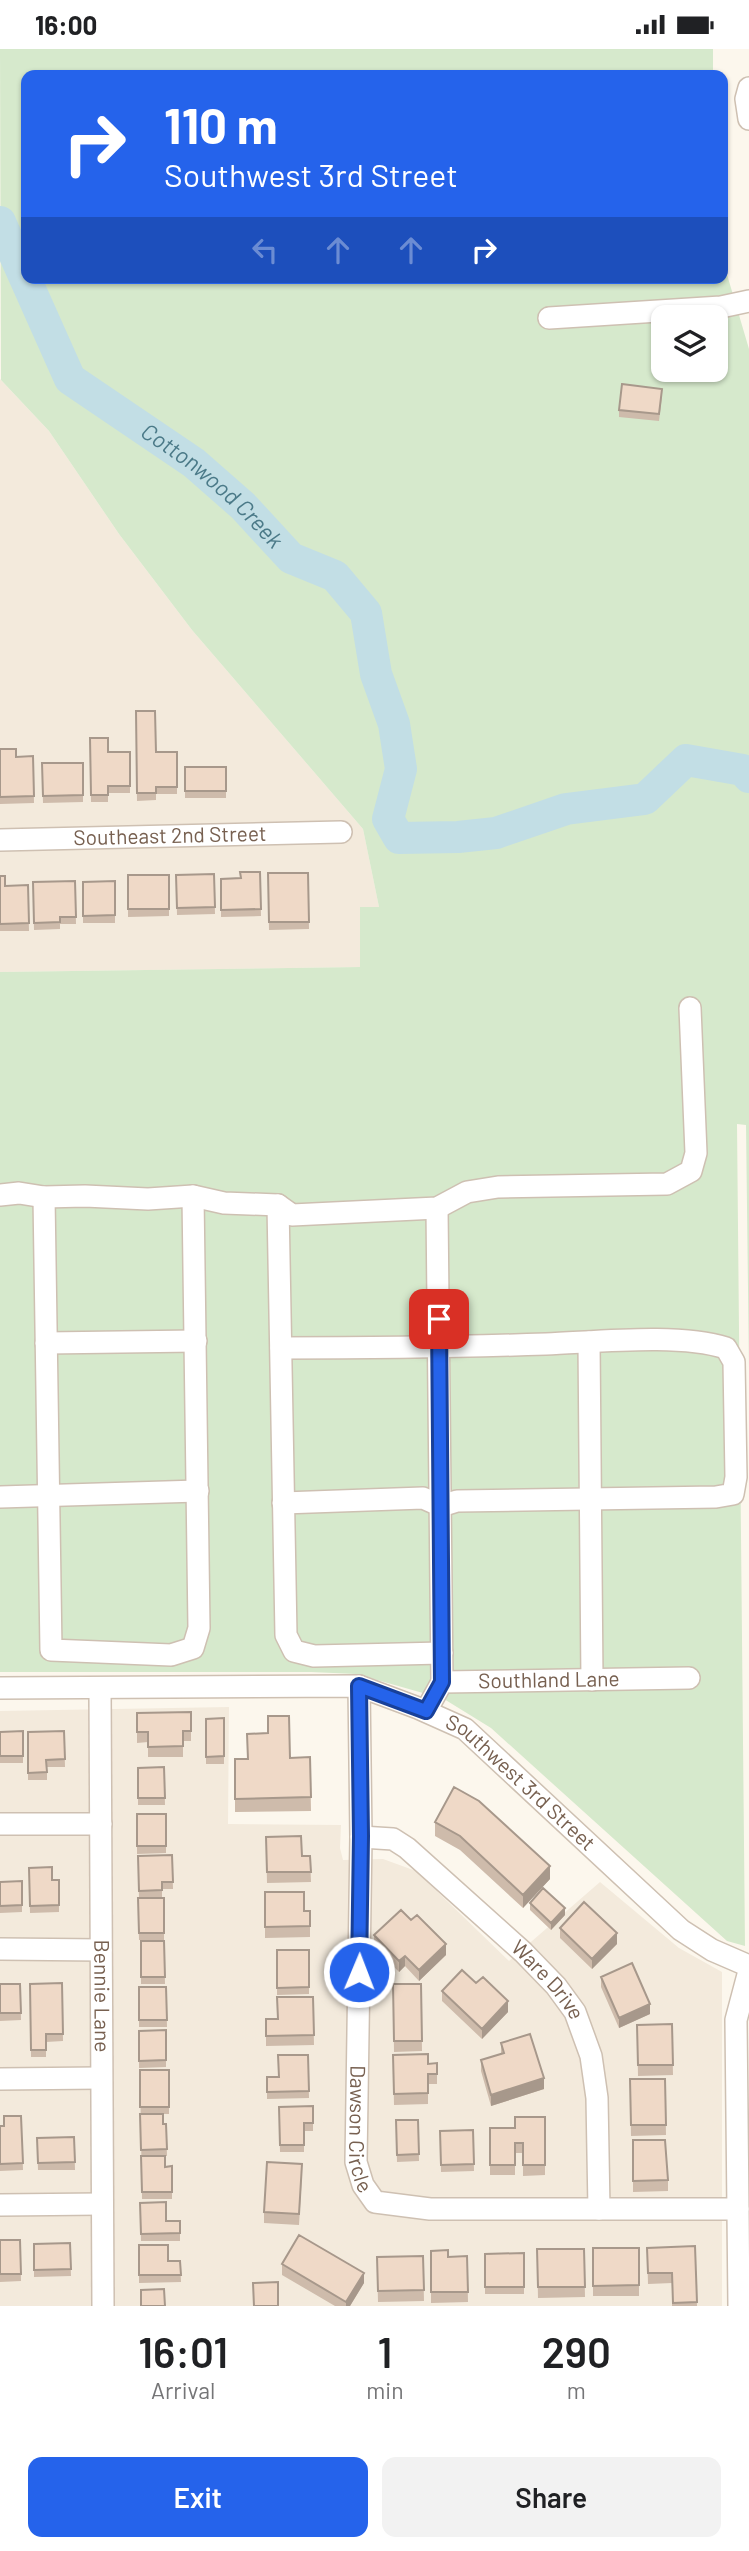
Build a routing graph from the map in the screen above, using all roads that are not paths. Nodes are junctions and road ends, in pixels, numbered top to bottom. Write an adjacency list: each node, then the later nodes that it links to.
1 (749, 88): 2 (street)
2 (749, 119)
3 (749, 301): 4 (street)
4 (549, 318)
5 (341, 832): 6 (street, Southeast 2nd Street)
6 (0, 840)
7 (690, 1008): 12 (street)
8 (0, 1195): 10 (street)
9 (193, 1196): 10 (street); 11 (street); 13 (street)
10 (44, 1197): 15 (street)
11 (278, 1205): 12 (street); 17 (street)
12 (437, 1208): 16 (street)
13 (195, 1341): 15 (street); 18 (street)
14 (589, 1342): 16 (street); 21 (street); 21 (street)
15 (46, 1343): 19 (street)
16 (439, 1347): 17 (street); 23 (street)
17 (281, 1348): 22 (street)
18 (198, 1491): 19 (street); 25 (street)
19 (48, 1495): 20 (street); 25 (street)
20 (0, 1497)
21 (591, 1499): 23 (street); 27 (street)
22 (284, 1503): 23 (street); 24 (street)
23 (440, 1506): 24 (street)
24 (442, 1653): 28 (street)
25 (125, 1654): 30 (street)
26 (689, 1678): 27 (street, Southland Lane)
27 (592, 1680): 28 (street, Southland Lane)
28 (442, 1682): 33 (street)
29 (359, 1686): 30 (street, Southwest 3rd Street); 33 (street, Southwest 3rd Street); 36 (street, Dawson Circle)
30 (125, 1687): 32 (street, Southwest 3rd Street)
31 (0, 1688): 32 (street, Southwest 3rd Street)
32 (100, 1688): 34 (street, Bennie Lane)
33 (426, 1711): 39 (street, Southwest 3rd Street)
34 (101, 1824): 35 (street); 38 (street, Bennie Lane)
35 (0, 1825)
36 (361, 1836): 44 (street, Ware Drive); 44 (street, Dawson Circle)
37 (0, 1949): 38 (street)
38 (101, 1950): 40 (street, Bennie Lane)
39 (749, 1968): 45 (street)
40 (101, 2078): 41 (street); 42 (street, Bennie Lane)
41 (0, 2079)
42 (102, 2204): 43 (street); 46 (street, Bennie Lane)
43 (0, 2205)
44 (599, 2209): 45 (street, Dawson Circle)
45 (738, 2209): 47 (street)
46 (103, 2306)
47 (739, 2306)

